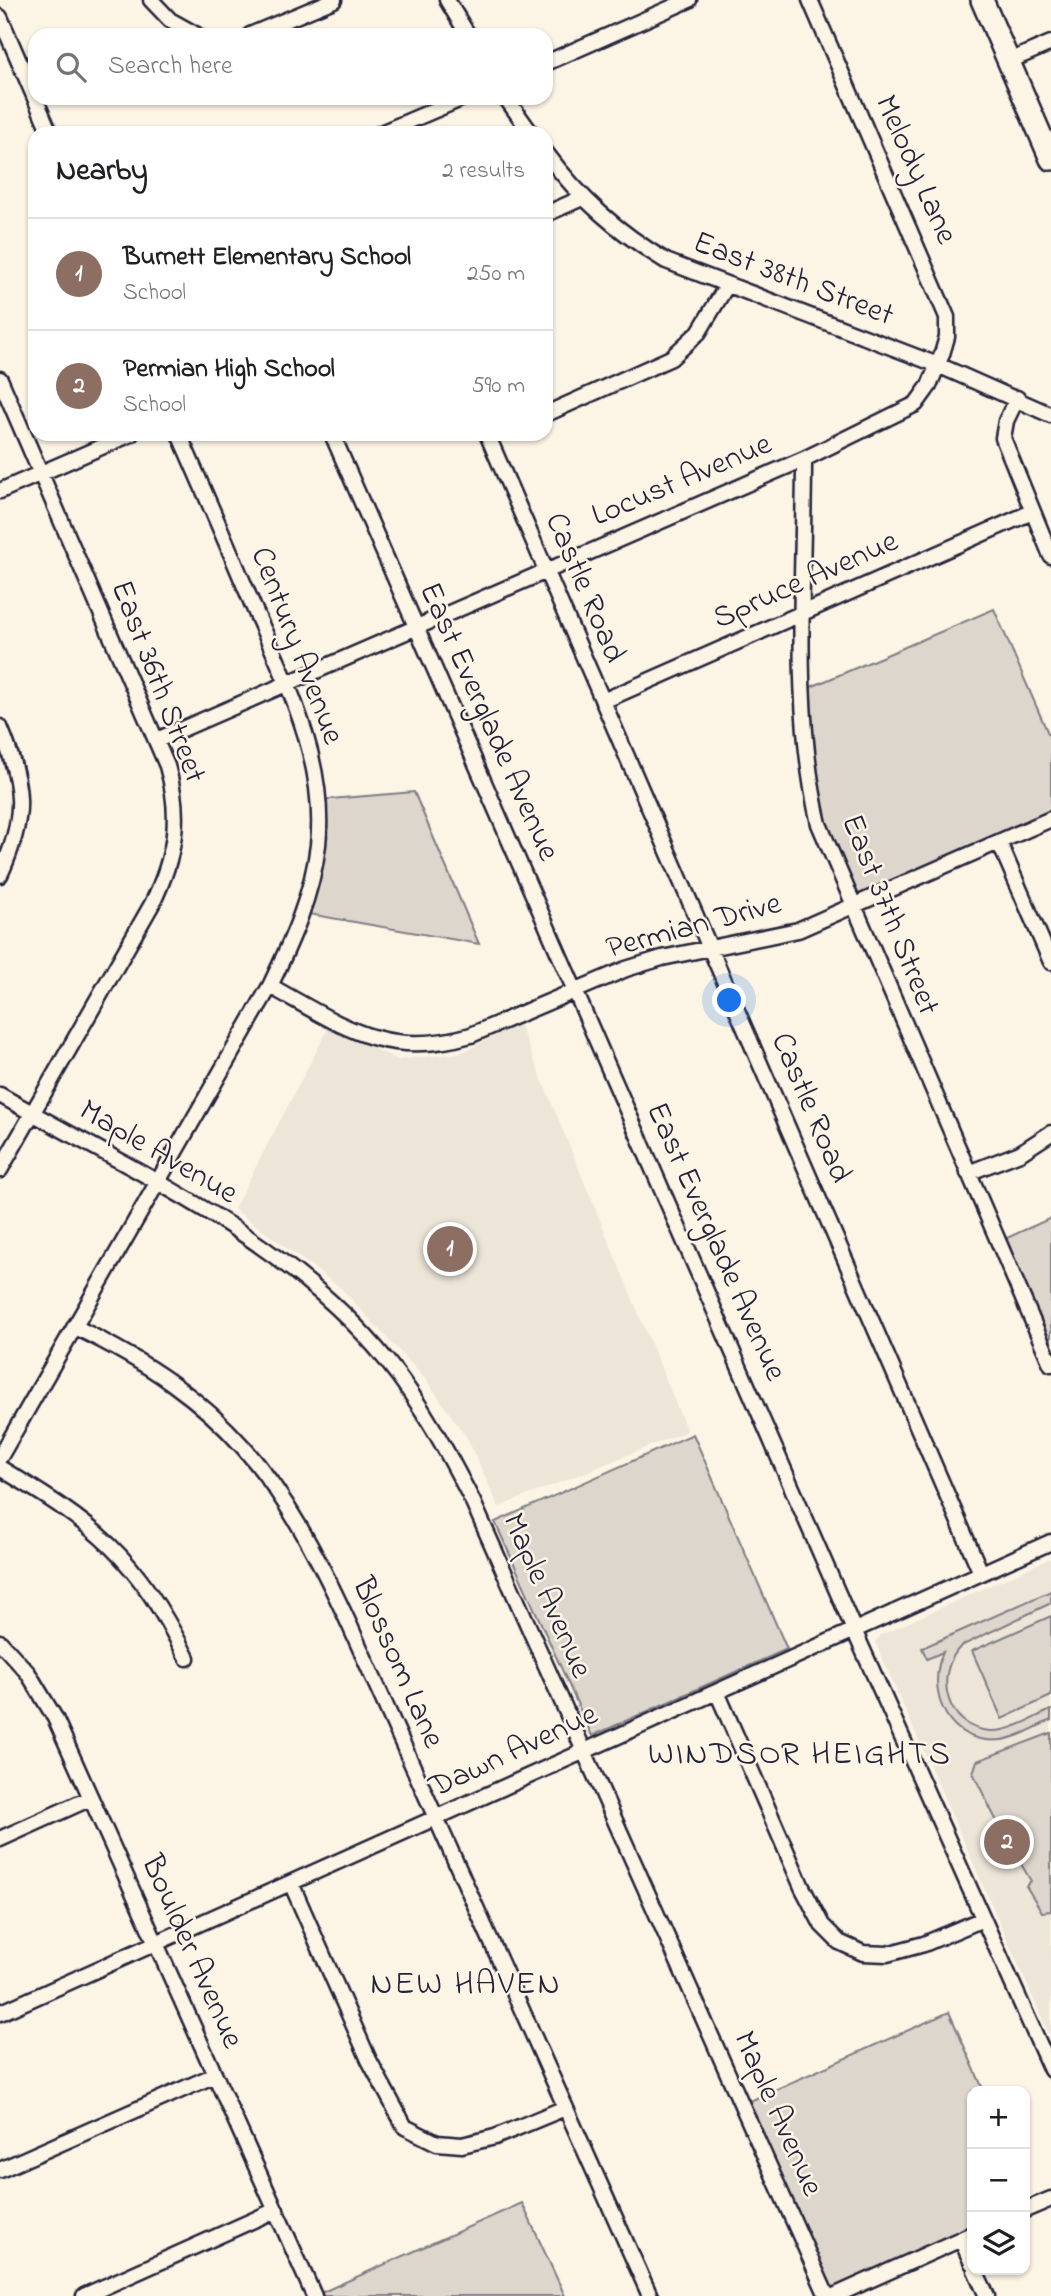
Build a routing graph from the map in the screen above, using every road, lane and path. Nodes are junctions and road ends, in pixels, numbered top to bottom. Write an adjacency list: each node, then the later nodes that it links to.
1 (151, 0): 8 (street)
2 (334, 0): 9 (street)
3 (447, 0): 10 (street)
4 (689, 0): 12 (street)
5 (810, 0): 26 (street, Melody Lane)
6 (982, 0): 13 (highway)
7 (0, 17): 14 (street)
8 (184, 28)
9 (267, 28)
10 (464, 28)
11 (1051, 43): 13 (street)
12 (553, 60)
13 (1009, 61): 21 (highway)
14 (28, 82)
15 (38, 105): 18 (street)
16 (447, 105): 19 (street)
17 (511, 105): 20 (street)
18 (47, 126)
19 (397, 126)
20 (526, 126)
21 (1051, 159)
22 (553, 162): 23 (street, East 38th Street)
23 (582, 198): 24 (street); 25 (street, East 38th Street)
24 (553, 211)
25 (727, 285): 26 (street, East 38th Street); 29 (street)
26 (938, 365): 28 (street, East 38th Street); 35 (street, Locust Avenue)
27 (0, 379): 36 (street, East 36th Street)
28 (1017, 398): 30 (street, East 38th Street); 38 (street)
29 (553, 412)
30 (1051, 415)
31 (115, 441): 36 (street)
32 (182, 441): 43 (street, Century Avenue)
33 (335, 441): 42 (street, East Everglade Avenue)
34 (495, 441): 40 (street, Castle Road)
35 (804, 459): 40 (street, Locust Avenue); 41 (street, East 37th Street)
36 (41, 473): 37 (street); 46 (street, East 36th Street)
37 (0, 491)
38 (1032, 512): 39 (street); 41 (street, Spruce Avenue)
39 (1051, 556)
40 (547, 571): 42 (street, Locust Avenue); 44 (street, Castle Road)
41 (804, 613): 44 (street, Spruce Avenue); 50 (street, East 37th Street)
42 (416, 627): 43 (street, Locust Avenue); 54 (street, East Everglade Avenue)
43 (287, 684): 46 (street, Locust Avenue); 53 (street, Century Avenue)
44 (603, 701): 51 (street, Castle Road)
45 (0, 727): 49 (street)
46 (157, 740): 56 (street, East 36th Street)
47 (1051, 819): 48 (street, Permian Drive)
48 (999, 842): 50 (street, Permian Drive); 52 (street)
49 (0, 875)
50 (853, 907): 51 (street, Permian Drive); 59 (street, East 37th Street)
51 (710, 948): 54 (street, Permian Drive); 66 (street, Castle Road)
52 (1051, 962)
53 (270, 986): 54 (street, Permian Drive); 60 (street, Century Avenue)
54 (575, 991): 67 (street, East Everglade Avenue)
55 (0, 1095): 56 (street, Maple Avenue)
56 (32, 1114): 58 (street, East 36th Street); 60 (street, Maple Avenue)
57 (1051, 1133): 59 (street)
58 (0, 1171)
59 (968, 1173): 62 (street, East 37th Street)
60 (157, 1184): 61 (street, Century Avenue); 71 (street, Maple Avenue)
61 (75, 1327): 63 (street, Century Avenue); 73 (street, Blossom Lane)
62 (1051, 1364)
63 (0, 1457)
64 (0, 1468): 69 (street)
65 (1051, 1542): 66 (street, Dawn Avenue)
66 (981, 1573): 67 (street, Dawn Avenue)
67 (854, 1630): 70 (street, Dawn Avenue); 76 (street, East Everglade Avenue)
68 (0, 1642): 72 (street, Boulder Avenue)
69 (187, 1658)
70 (717, 1692): 71 (street, Dawn Avenue); 76 (street)
71 (585, 1749): 73 (street, Dawn Avenue); 91 (street, Maple Avenue)
72 (91, 1798): 74 (street); 77 (street, Boulder Avenue)
73 (435, 1819): 75 (street, Dawn Avenue); 81 (street, Blossom Lane)
74 (0, 1839)
75 (292, 1883): 77 (street, Dawn Avenue); 81 (street)
76 (983, 1919): 79 (street, East Everglade Avenue)
77 (156, 1944): 78 (street, Dawn Avenue); 80 (street, Boulder Avenue)
78 (0, 2013)
79 (1051, 2070)
80 (215, 2075): 82 (street); 85 (street, Boulder Avenue)
81 (565, 2108): 90 (street, Blossom Lane)
82 (0, 2170)
83 (1051, 2199): 84 (street)
84 (1030, 2208)
85 (276, 2210): 88 (street); 89 (street, Boulder Avenue)
86 (967, 2236): 92 (street)
87 (977, 2275): 93 (street)
88 (84, 2296)
89 (314, 2296)
90 (650, 2296)
91 (827, 2296)
92 (834, 2296)
93 (987, 2296)

